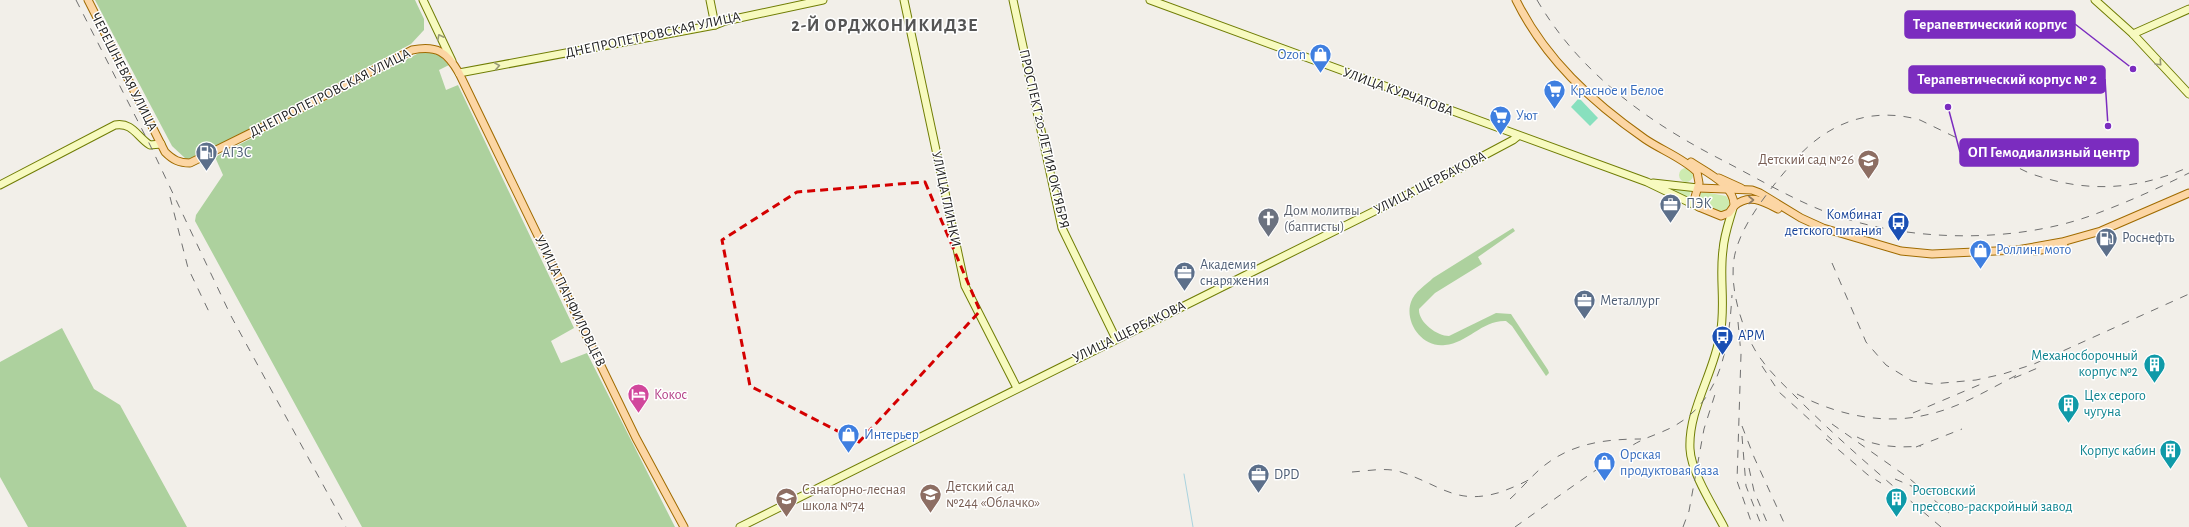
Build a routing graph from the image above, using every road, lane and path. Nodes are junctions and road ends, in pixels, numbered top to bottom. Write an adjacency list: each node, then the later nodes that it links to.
1 (88, 0): 18 (main road, ЧЕРЕШНЕВАЯ УЛИЦА)
2 (423, 0): 14 (street, one-way to 2)
3 (710, 0): 12 (street)
4 (822, 0): 12 (street, ДНЕПРОПЕТРОВСКАЯ УЛИЦА)
5 (904, 0): 33 (street, УЛИЦА ГЛИНКИ)
6 (1013, 0): 32 (street, ПРОСПЕКТ 20-ЛЕТИЯ ОКТЯБРЯ)
7 (1150, 0): 17 (street, УЛИЦА КУРЧАТОВА)
8 (1516, 0): 22 (main road)
9 (1520, 0): 19 (main road)
10 (2095, 0): 13 (street)
11 (2189, 9): 13 (street)
12 (715, 25): 15 (street, ДНЕПРОПЕТРОВСКАЯ УЛИЦА, one-way to 12)
13 (2133, 34): 16 (street, one-way to 16)
14 (453, 62): 15 (main road, ДНЕПРОПЕТРОВСКАЯ УЛИЦА); 18 (main road, ДНЕПРОПЕТРОВСКАЯ УЛИЦА)
15 (459, 73): 34 (main road, УЛИЦА ПАНФИЛОВЦЕВ)
16 (2189, 94)
17 (1518, 136): 20 (street, УЛИЦА КУРЧАТОВА); 32 (street, УЛИЦА ЩЕРБАКОВА)
18 (161, 144): 21 (street)
19 (1691, 162): 23 (main road); 24 (main road)
20 (1646, 182): 22 (street, УЛИЦА КУРЧАТОВА); 28 (street, УЛИЦА КУРЧАТОВА)
21 (0, 185)
22 (1698, 188): 23 (main road); 28 (main road)
23 (1727, 189): 24 (main road); 29 (main road)
24 (1743, 189): 27 (main road)
25 (2189, 193): 27 (main road)
26 (2189, 198): 27 (main road)
27 (1770, 202): 29 (main road, one-way to 27)
28 (1699, 207): 30 (main road)
29 (1734, 207): 30 (main road); 31 (street)
30 (1715, 214): 31 (street)
31 (1726, 229): 36 (street)
32 (1116, 339): 33 (street, УЛИЦА ЩЕРБАКОВА)
33 (1017, 388): 35 (street, УЛИЦА ЩЕРБАКОВА)
34 (684, 527)
35 (740, 527)
36 (1724, 527)

